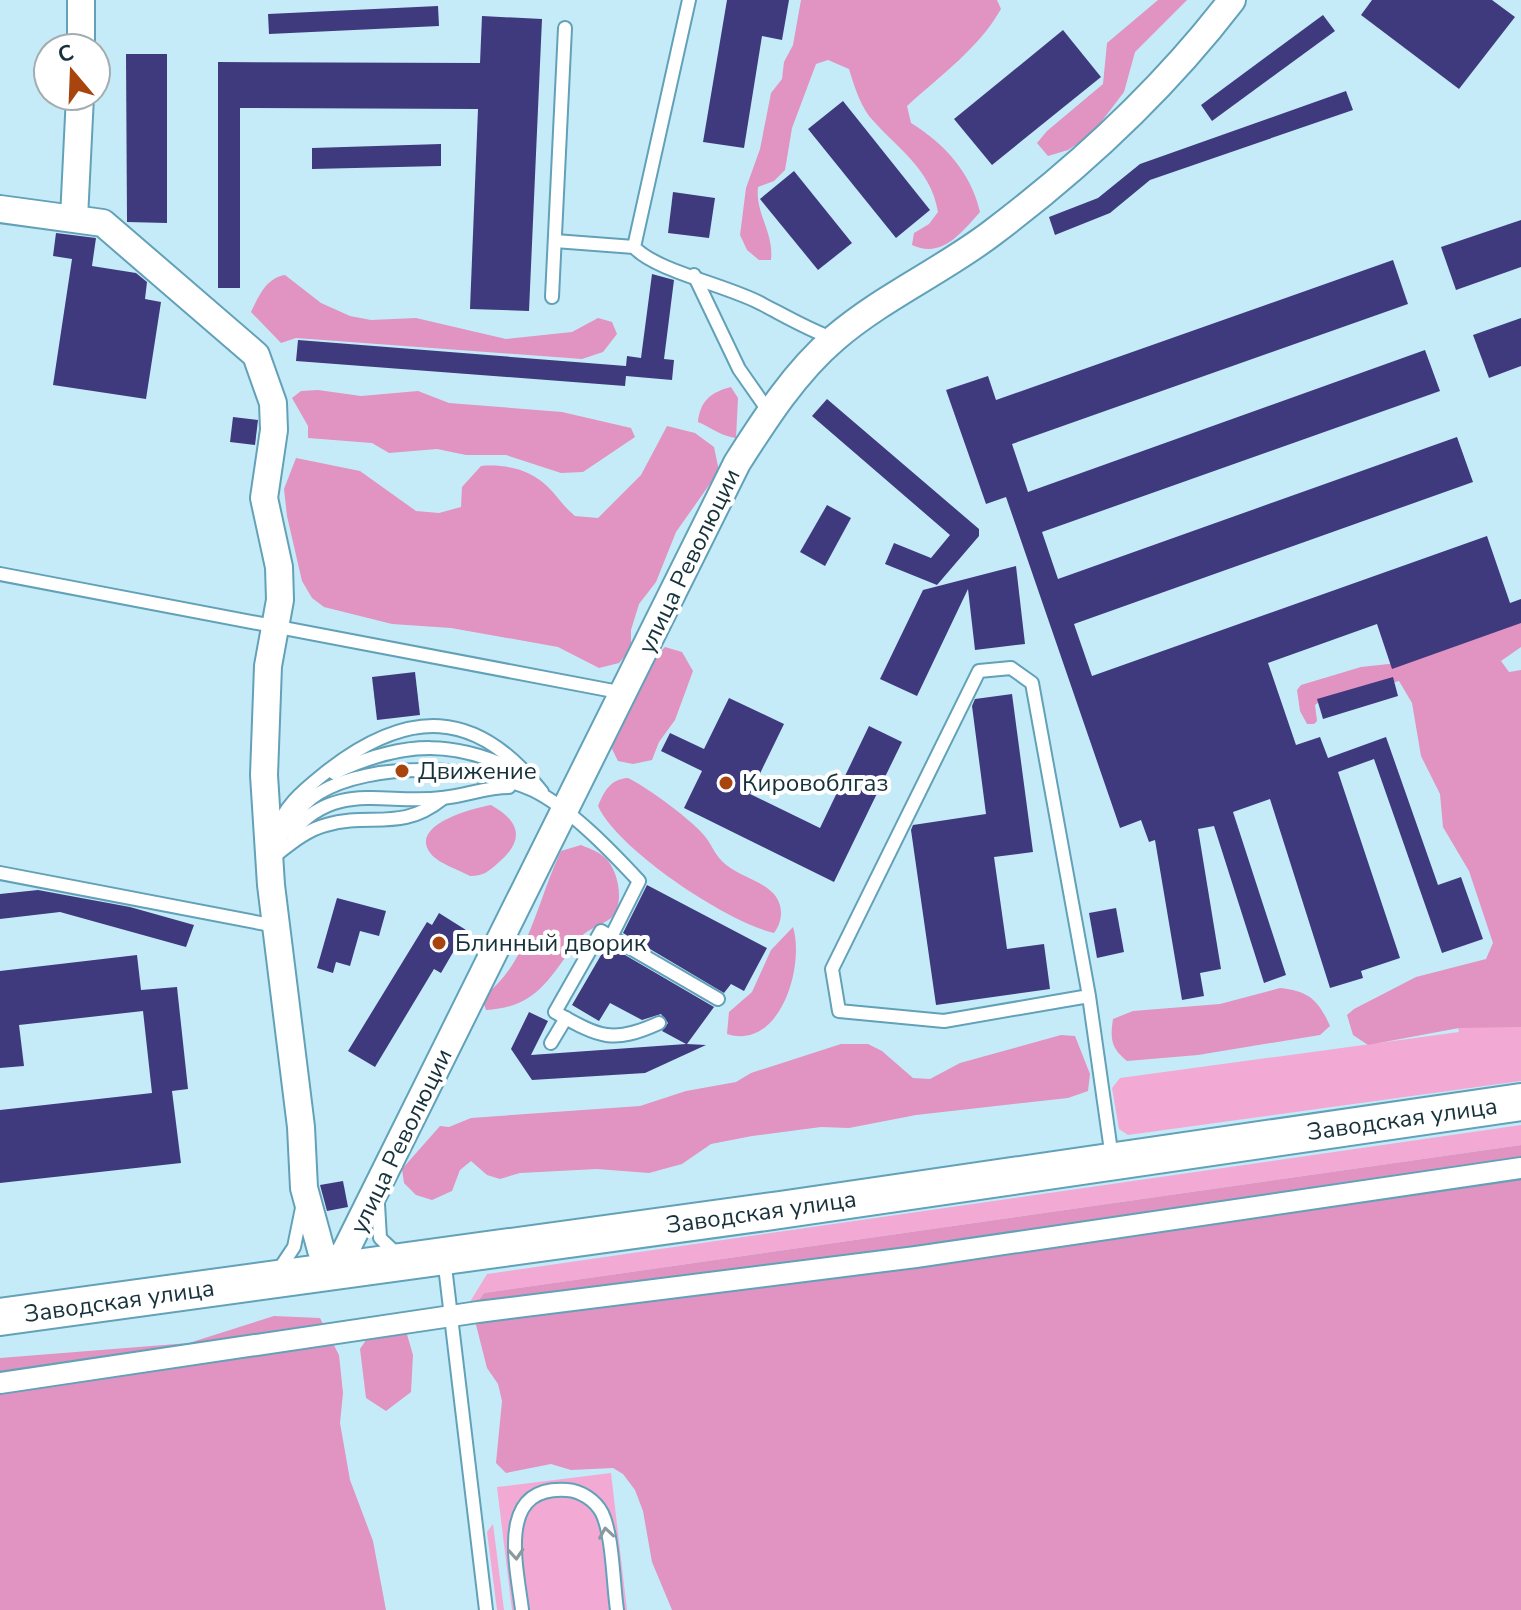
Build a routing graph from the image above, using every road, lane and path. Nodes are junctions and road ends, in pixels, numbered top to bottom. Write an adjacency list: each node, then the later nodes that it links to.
1 (81, 0): 5 (street)
2 (689, 0): 10 (lane)
3 (1232, 0): 13 (street, улица Революции)
4 (565, 28): 9 (lane)
5 (81, 32)
6 (79, 112): 8 (street)
7 (0, 209): 8 (street)
8 (74, 218): 16 (street)
9 (555, 241): 10 (lane); 12 (lane)
10 (634, 247): 11 (lane)
11 (694, 275): 13 (lane); 14 (lane)
12 (552, 297)
13 (834, 339): 14 (street, улица Революции)
14 (769, 412): 17 (street, улица Революции)
15 (0, 574): 16 (lane)
16 (274, 625): 17 (lane); 22 (street)
17 (624, 693): 21 (street, улица Революции)
18 (527, 782): 19 (lane); 19 (lane); 20 (lane); 21 (lane); 22 (lane)
19 (313, 783): 22 (lane)
20 (443, 798): 22 (lane); 22 (lane)
21 (556, 806): 25 (lane); 35 (street, улица Революции)
22 (270, 860): 24 (street)
23 (0, 873): 24 (lane)
24 (276, 927): 34 (street)
25 (611, 937): 27 (lane); 28 (lane)
26 (1089, 996): 26 (lane); 32 (lane)
27 (718, 999)
28 (566, 1018): 29 (lane); 30 (lane)
29 (659, 1023)
30 (551, 1043)
31 (1521, 1102): 32 (main road, Заводская улица)
32 (1113, 1161): 36 (main road, Заводская улица)
33 (1521, 1168): 40 (street)
34 (304, 1188): 38 (street); 39 (lane)
35 (379, 1189): 37 (lane); 38 (street, улица Революции)
36 (444, 1255): 37 (main road, Заводская улица); 40 (lane)
37 (405, 1261): 38 (main road, Заводская улица)
38 (336, 1270): 39 (main road, Заводская улица)
39 (273, 1279): 41 (main road, Заводская улица)
40 (453, 1316): 42 (street); 43 (lane)
41 (0, 1317)
42 (0, 1383)
43 (486, 1610)
44 (522, 1610): 45 (lane, one-way to 44)
45 (617, 1610)

